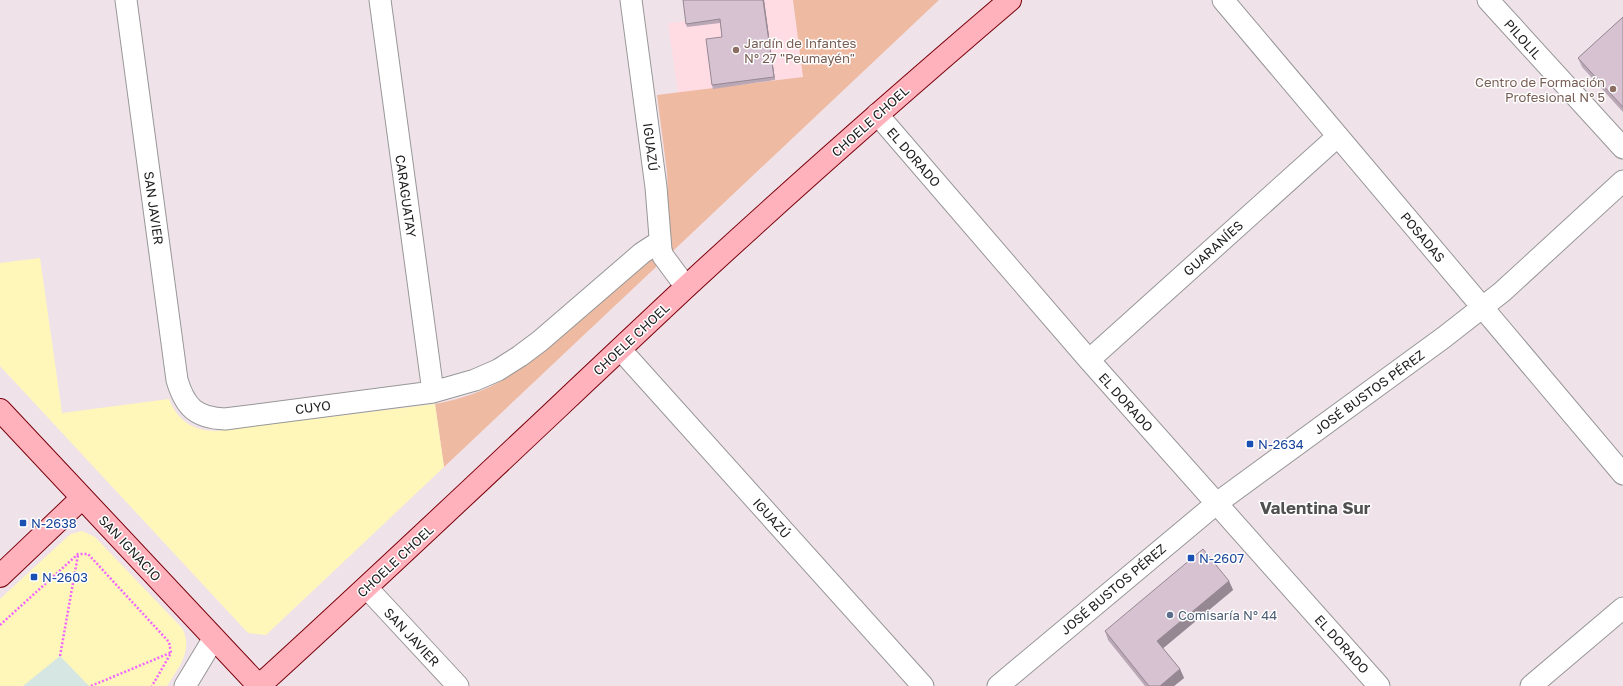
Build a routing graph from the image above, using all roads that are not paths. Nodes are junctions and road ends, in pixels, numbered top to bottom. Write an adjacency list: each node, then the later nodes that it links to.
1 (126, 0): 18 (street, SAN JAVIER)
2 (380, 0): 16 (street, CARAGUATAY)
3 (632, 0): 11 (street, IGUAZÚ)
4 (1010, 0): 7 (street, CHOELE CHOEL)
5 (1223, 0): 8 (street, POSADAS)
6 (1488, 0): 9 (street, PILOLIL)
7 (877, 114): 12 (street, CHOELE CHOEL); 15 (street, EL DORADO)
8 (1338, 136): 13 (street, POSADAS); 15 (street, GUARANÍES)
9 (1623, 148)
10 (1623, 181): 13 (street, JOSÉ BUSTOS PÉREZ)
11 (659, 242): 12 (street, IGUAZÚ); 16 (street)
12 (686, 287): 14 (street, CHOELE CHOEL)
13 (1482, 307): 19 (street, POSADAS); 21 (street, JOSÉ BUSTOS PÉREZ)
14 (620, 349): 23 (street, CHOELE CHOEL); 29 (street, IGUAZÚ)
15 (1088, 360): 21 (street, EL DORADO)
16 (433, 392): 18 (street, CUYO)
17 (0, 410): 20 (street, SAN IGNACIO)
18 (194, 411)
19 (1623, 474)
20 (82, 498): 22 (street); 25 (street, SAN IGNACIO)
21 (1216, 503): 30 (street, JOSÉ BUSTOS PÉREZ); 31 (street, EL DORADO)
22 (0, 576)
23 (367, 588): 27 (street, CHOELE CHOEL); 28 (street, SAN JAVIER)
24 (1623, 608): 32 (street)
25 (214, 638): 26 (street); 27 (street, SAN IGNACIO)
26 (185, 686)
27 (259, 686)
28 (458, 686)
29 (923, 686)
30 (998, 686)
31 (1379, 686)
32 (1531, 686)

